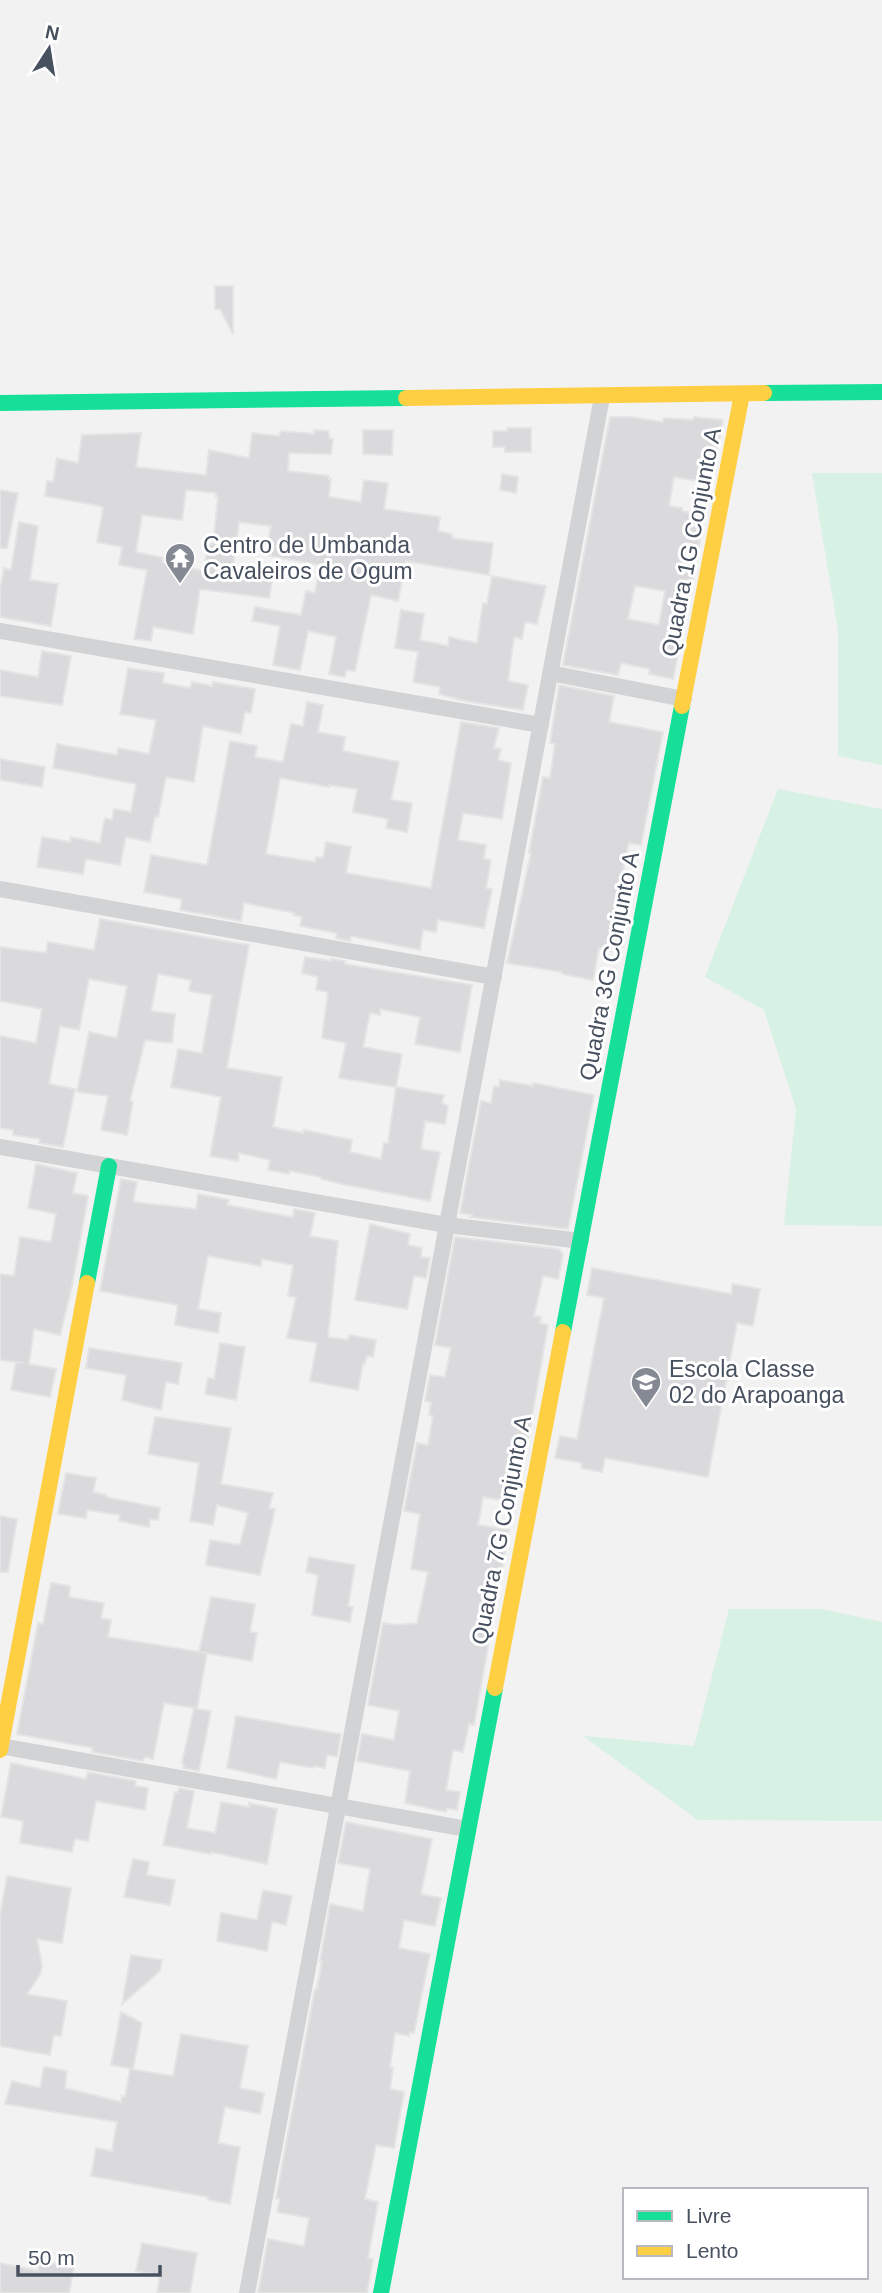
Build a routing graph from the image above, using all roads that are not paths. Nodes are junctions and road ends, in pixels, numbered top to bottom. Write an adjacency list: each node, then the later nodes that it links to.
1 (882, 392): 2 (street)
2 (742, 394): 3 (street); 7 (street, Quadra 1G Conjunto A)
3 (602, 397): 4 (street); 6 (street)
4 (0, 403)
5 (0, 631): 8 (street)
6 (550, 673): 7 (street); 8 (street)
7 (684, 699): 14 (street, Quadra 3G Conjunto A)
8 (541, 725): 10 (street)
9 (0, 889): 10 (street)
10 (494, 977): 13 (street)
11 (0, 1147): 12 (street)
12 (109, 1166): 13 (street); 15 (street)
13 (447, 1226): 14 (street); 16 (street)
14 (581, 1241): 17 (street, Quadra 7G Conjunto A)
15 (0, 1747): 16 (street)
16 (339, 1806): 17 (street); 18 (street)
17 (467, 1829): 19 (street, Quadra 7G Conjunto A)
18 (247, 2293)
19 (381, 2293)

